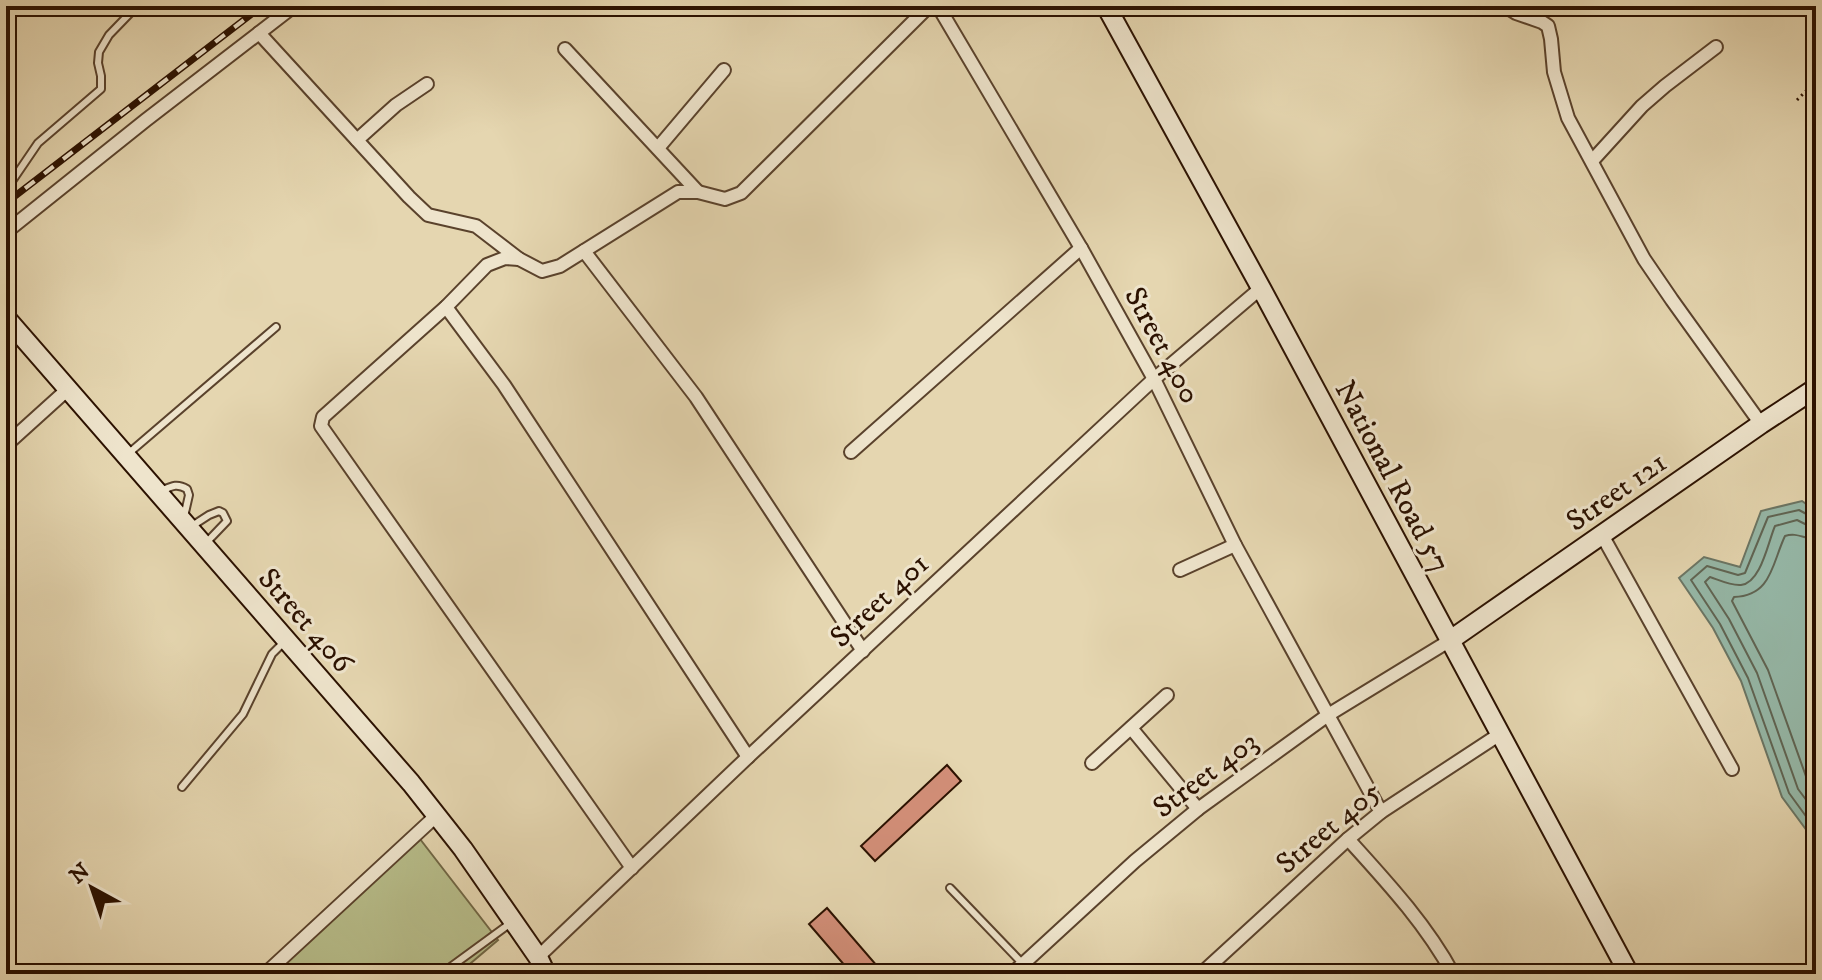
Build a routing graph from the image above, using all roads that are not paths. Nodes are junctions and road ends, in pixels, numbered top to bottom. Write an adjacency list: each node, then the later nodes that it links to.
1 (137, 6): 15 (lane)
2 (294, 6): 7 (street)
3 (929, 6): 16 (street)
4 (938, 6): 18 (street, Street 400)
5 (1106, 6): 21 (street, National Road 57)
6 (1505, 6): 14 (street)
7 (259, 33): 12 (street); 17 (street)
8 (1716, 47): 14 (street)
9 (565, 49): 13 (street)
10 (724, 70): 13 (street)
11 (427, 84): 12 (street)
12 (357, 140): 20 (street)
13 (658, 148): 16 (street)
14 (1592, 161): 28 (street)
15 (6, 190)
16 (698, 192): 19 (street)
17 (6, 232)
18 (1081, 248): 25 (street, Street 400); 30 (street)
19 (584, 251): 20 (street); 39 (street)
20 (519, 259): 22 (street)
21 (1261, 288): 25 (street, Street 401); 38 (street, National Road 57)
22 (446, 307): 44 (street); 52 (street)
23 (6, 318): 27 (street, Street 406)
24 (276, 327): 31 (lane)
25 (1154, 379): 35 (street, Street 400); 39 (street, Street 401)
26 (1816, 388): 28 (street, Street 121)
27 (68, 389): 29 (street); 31 (street, Street 406)
28 (1761, 424): 33 (street, Street 121)
29 (6, 445)
30 (851, 452)
31 (126, 456): 32 (street, Street 406)
32 (186, 524): 34 (street, Street 406); 34 (lane)
33 (1602, 535): 38 (street, Street 121); 46 (street)
34 (204, 545): 37 (street, Street 406)
35 (1235, 545): 36 (street); 41 (street, Street 400)
36 (1180, 570)
37 (287, 640): 47 (lane); 50 (street, Street 406)
38 (1449, 641): 41 (street, Street 403); 43 (street, National Road 57)
39 (863, 651): 44 (street, Street 401)
40 (1167, 695): 42 (street)
41 (1328, 715): 48 (street, Street 403); 49 (street, Street 400)
42 (1131, 728): 45 (street); 48 (street)
43 (1500, 734): 49 (street, Street 405); 63 (street, National Road 57)
44 (748, 757): 52 (street, Street 401)
45 (1092, 763)
46 (1732, 769)
47 (182, 787)
48 (1198, 809): 55 (street, Street 403)
49 (1381, 812): 51 (street, Street 405)
50 (437, 815): 54 (street, Street 406); 57 (street)
51 (1348, 839): 61 (street, Street 405); 62 (street)
52 (632, 868): 56 (street, Street 401)
53 (950, 888): 55 (lane)
54 (513, 921): 56 (street, Street 406); 58 (lane)
55 (1022, 963): 59 (street, Street 403); 60 (street)
56 (542, 966)
57 (265, 974)
58 (441, 974)
59 (1012, 974)
60 (1033, 974)
61 (1201, 974)
62 (1453, 974)
63 (1629, 974)

